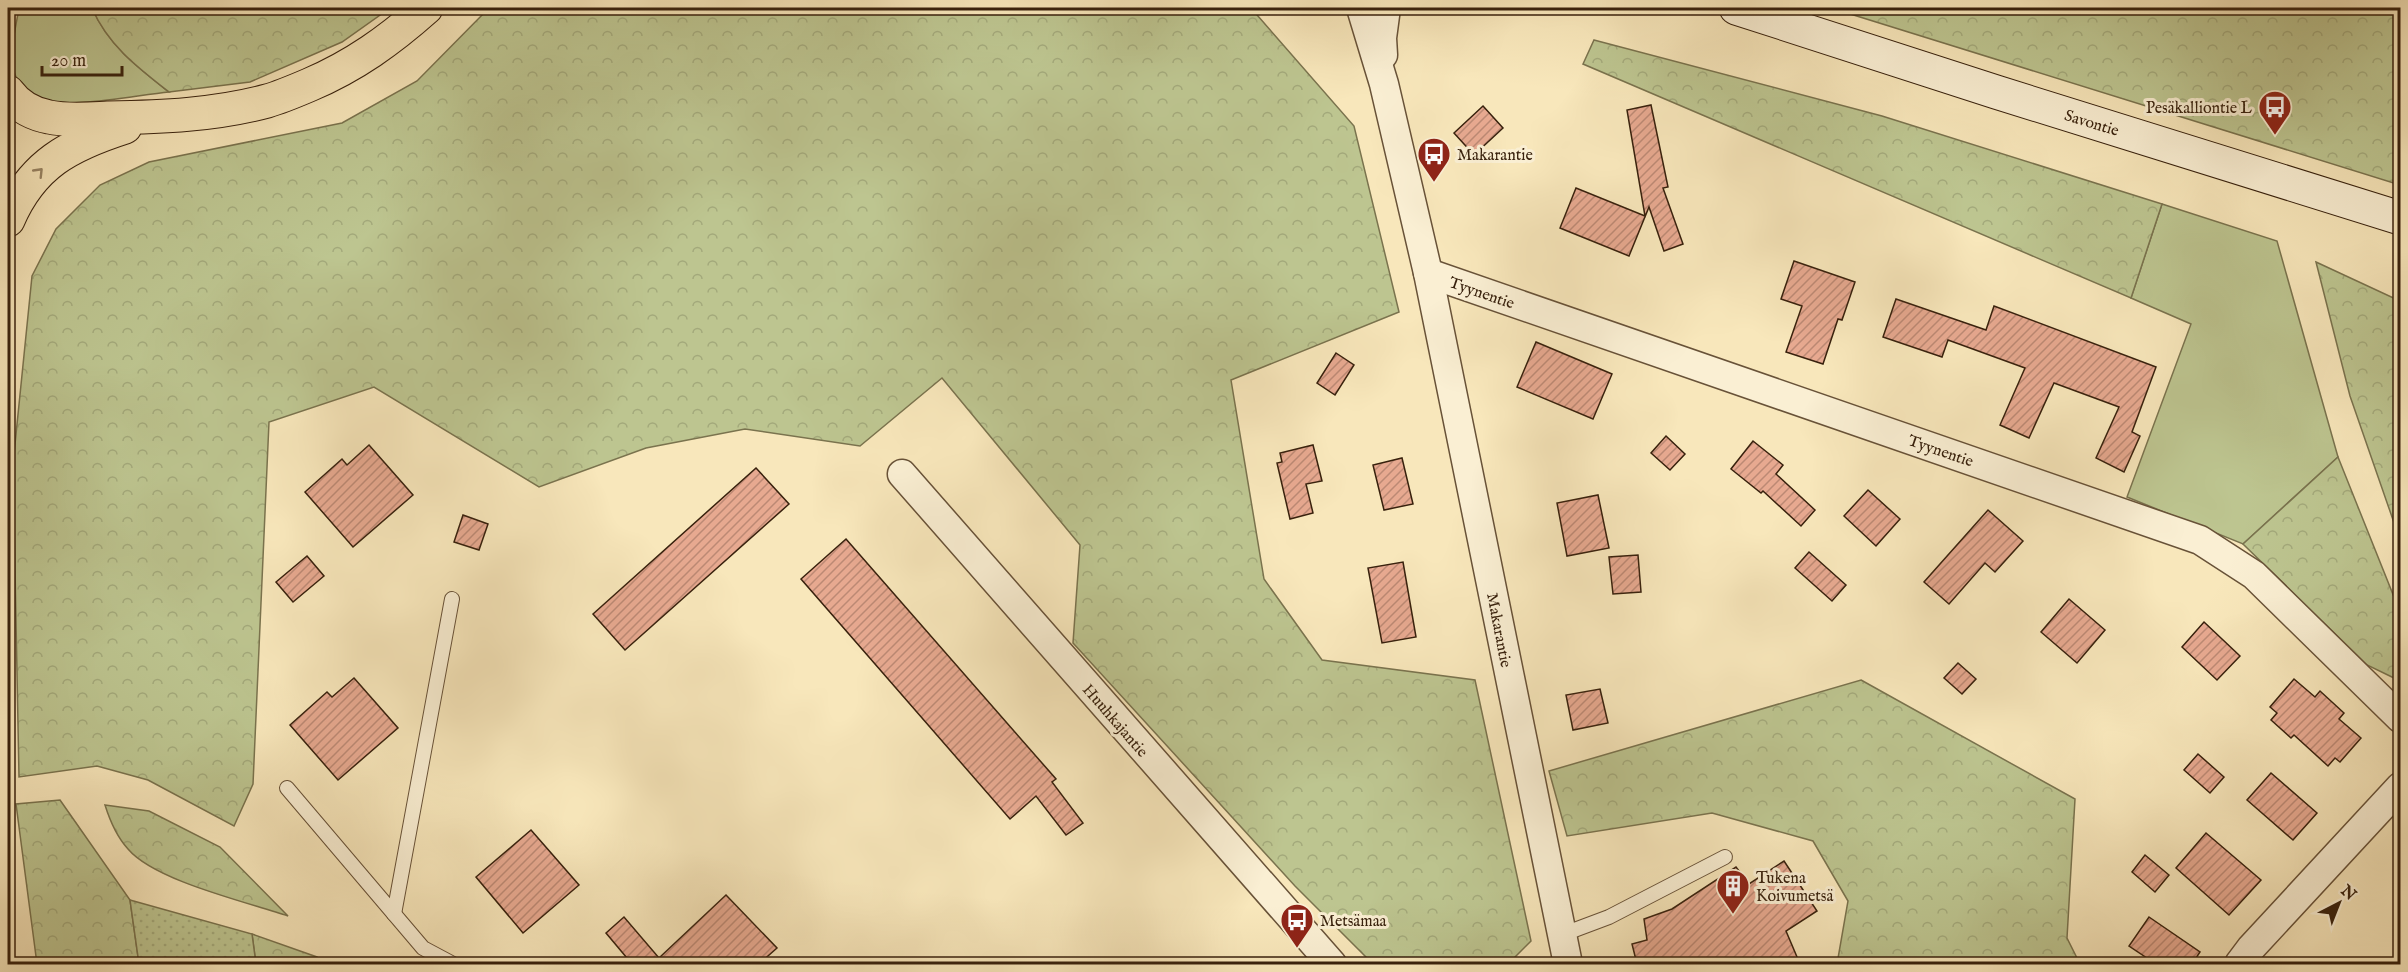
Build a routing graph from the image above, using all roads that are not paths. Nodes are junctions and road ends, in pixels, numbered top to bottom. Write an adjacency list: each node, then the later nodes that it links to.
1 (426, 8): 9 (highway)
2 (1361, 8): 7 (street, Makarantie)
3 (1386, 8): 7 (street, Makarantie)
4 (1709, 8): 6 (main road, Savontie)
5 (1737, 8): 6 (main road, Savontie)
6 (1787, 16): 10 (main road, Savontie)
7 (1384, 84): 12 (street, Makarantie)
8 (8, 92): 9 (highway)
9 (156, 117): 11 (highway, one-way to 9)
10 (2400, 218)
11 (8, 220)
12 (1428, 273): 15 (street, Tyynentie); 20 (street, Makarantie)
13 (902, 474): 22 (street, Huuhkajantie)
14 (452, 599): 19 (lane)
15 (2400, 718)
16 (2400, 787): 24 (street)
17 (287, 788): 19 (lane)
18 (1725, 857): 20 (lane)
19 (394, 914): 21 (lane)
20 (1562, 935): 23 (street, Makarantie)
21 (453, 964)
22 (1332, 964)
23 (1568, 964)
24 (2239, 964)

